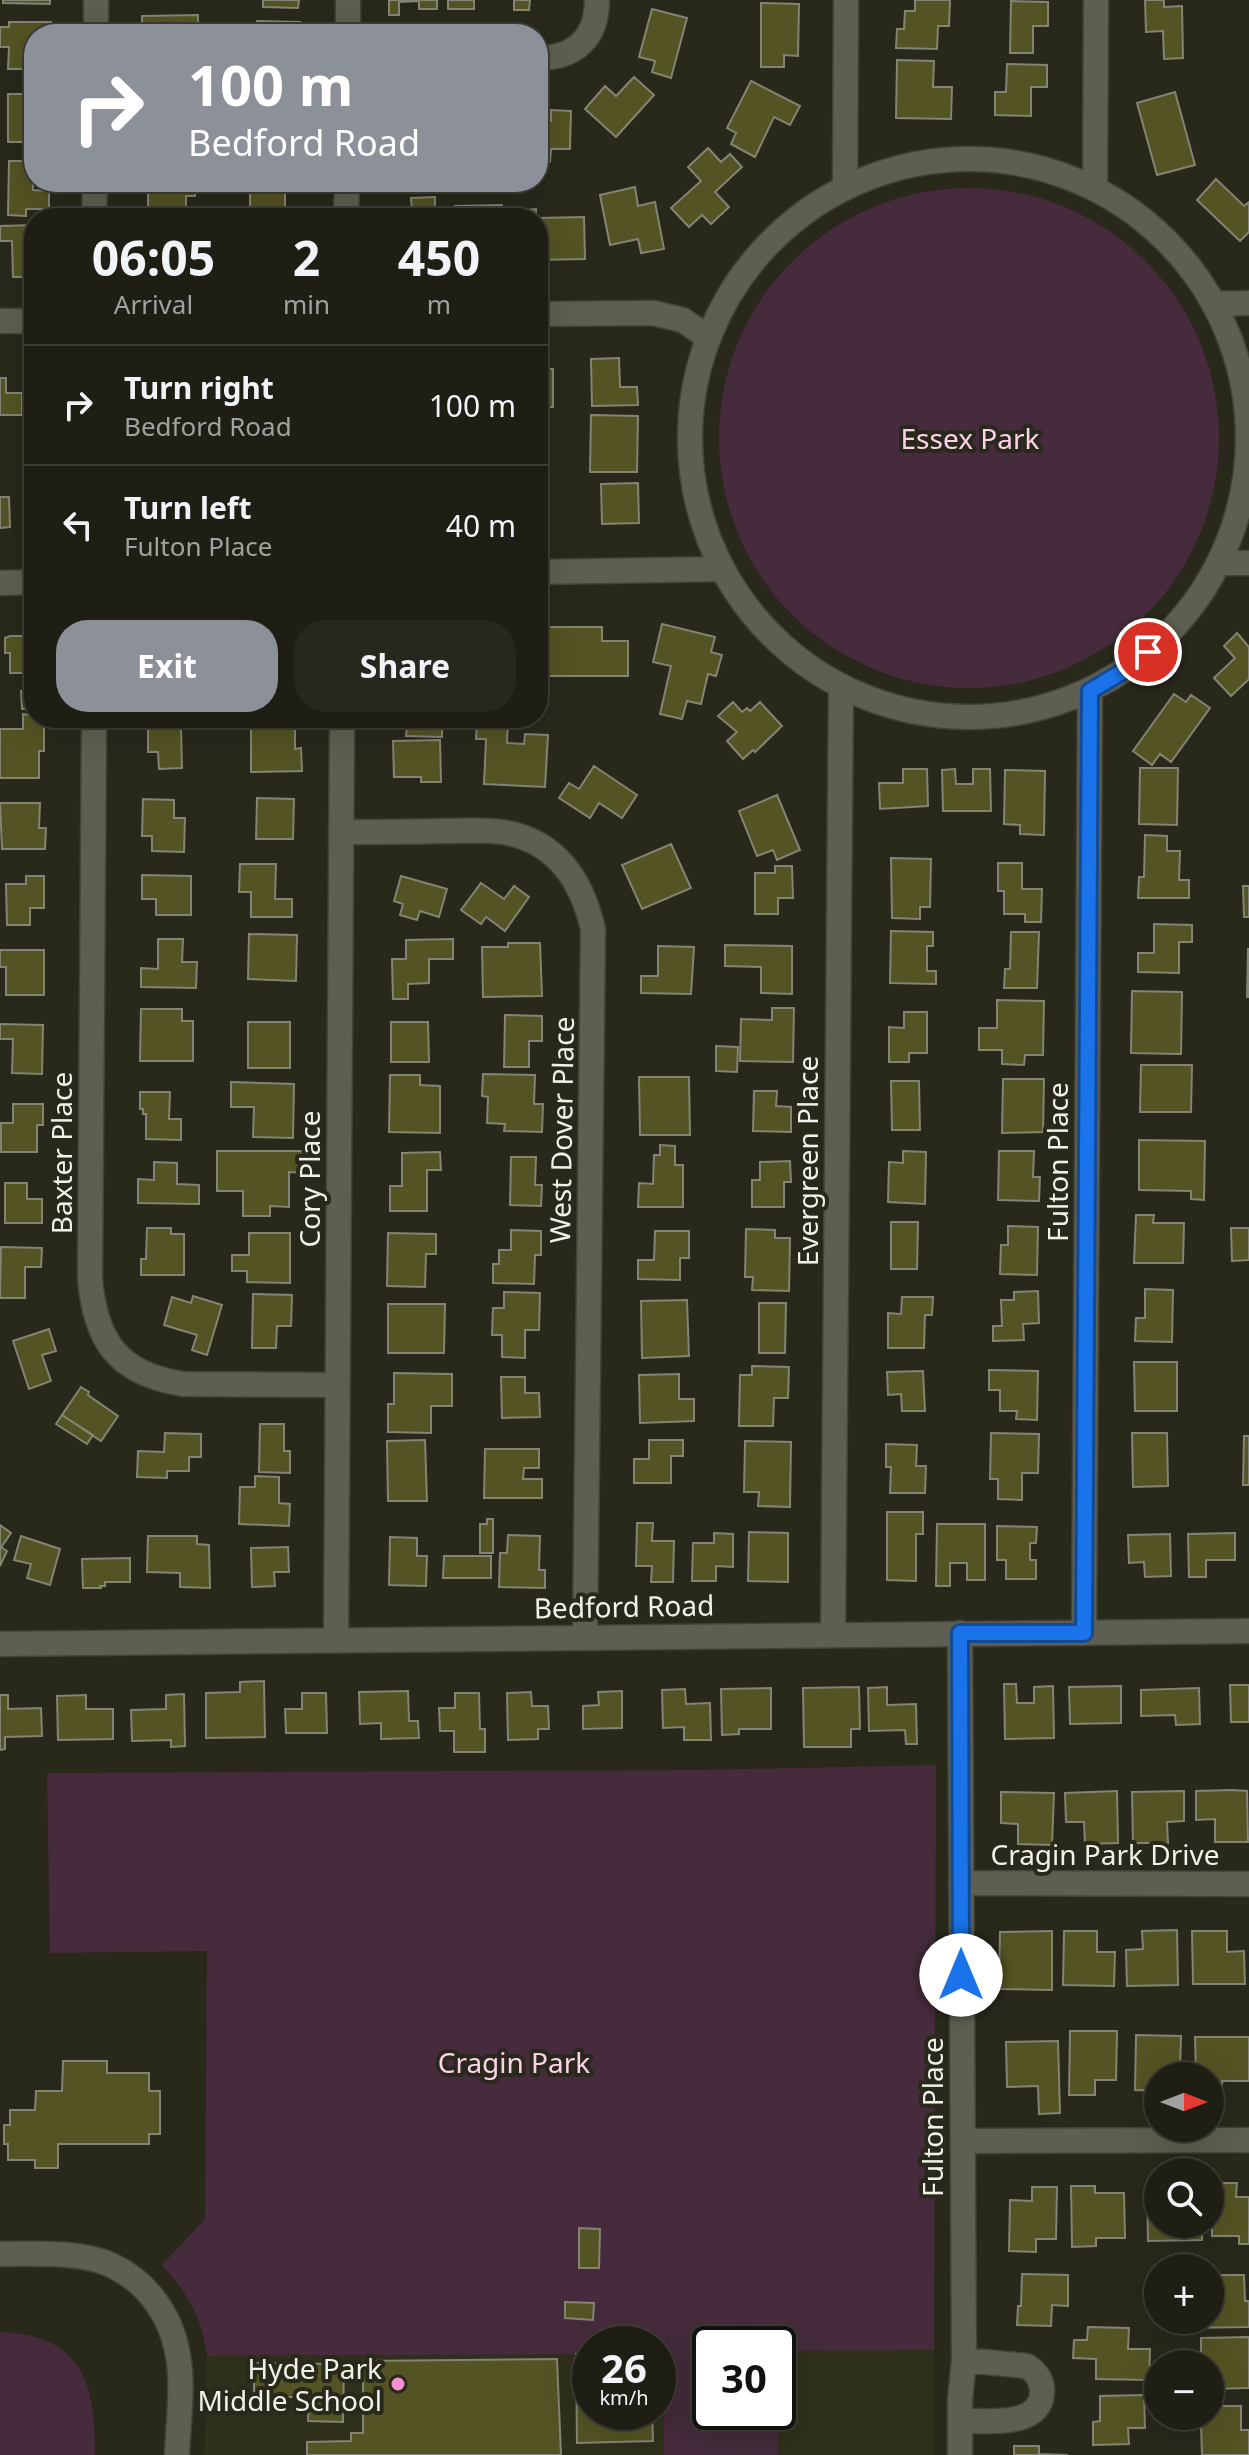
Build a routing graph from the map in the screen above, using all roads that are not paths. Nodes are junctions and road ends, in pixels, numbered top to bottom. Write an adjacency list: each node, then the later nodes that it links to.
1 (96, 0): 6 (street)
2 (348, 0): 7 (street)
3 (597, 0): 8 (street)
4 (846, 0): 10 (street)
5 (1096, 0): 9 (street)
6 (96, 24)
7 (348, 24)
8 (548, 57)
9 (1095, 185): 10 (street); 12 (street)
10 (845, 186): 16 (street)
11 (1249, 303): 12 (street)
12 (1214, 304): 17 (street)
13 (548, 314): 16 (street)
14 (0, 321): 15 (street)
15 (24, 321)
16 (707, 337): 19 (street)
17 (1219, 563): 18 (street); 24 (street)
18 (1249, 563)
19 (721, 569): 20 (street); 23 (street)
20 (548, 572)
21 (24, 582): 22 (street)
22 (0, 583)
23 (841, 688): 24 (street); 32 (street, Evergreen Place)
24 (1090, 691): 31 (street, Fulton Place)
25 (94, 728): 28 (street, Baxter Place)
26 (342, 728): 27 (street, Cory Place)
27 (341, 832): 28 (street, Cory Place); 33 (street, West Dover Place)
28 (337, 1385): 34 (street, Cory Place)
29 (1249, 1631): 31 (street, Bedford Road)
30 (960, 1633): 31 (street, Bedford Road); 32 (street, Bedford Road); 36 (street, Fulton Place)
31 (1084, 1633)
32 (833, 1634): 33 (street, Bedford Road)
33 (585, 1636): 34 (street, Bedford Road)
34 (336, 1640): 35 (street, Bedford Road)
35 (0, 1644)
36 (961, 1883): 37 (street, Cragin Park Drive); 39 (street, Fulton Place)
37 (1249, 1884)
38 (1249, 2140): 39 (street)
39 (963, 2141): 41 (street, Fulton Place)
40 (0, 2254): 43 (street)
41 (964, 2360): 42 (street, Fulton Place); 42 (street)
42 (960, 2421): 44 (street, Fulton Place)
43 (177, 2455)
44 (960, 2455)

